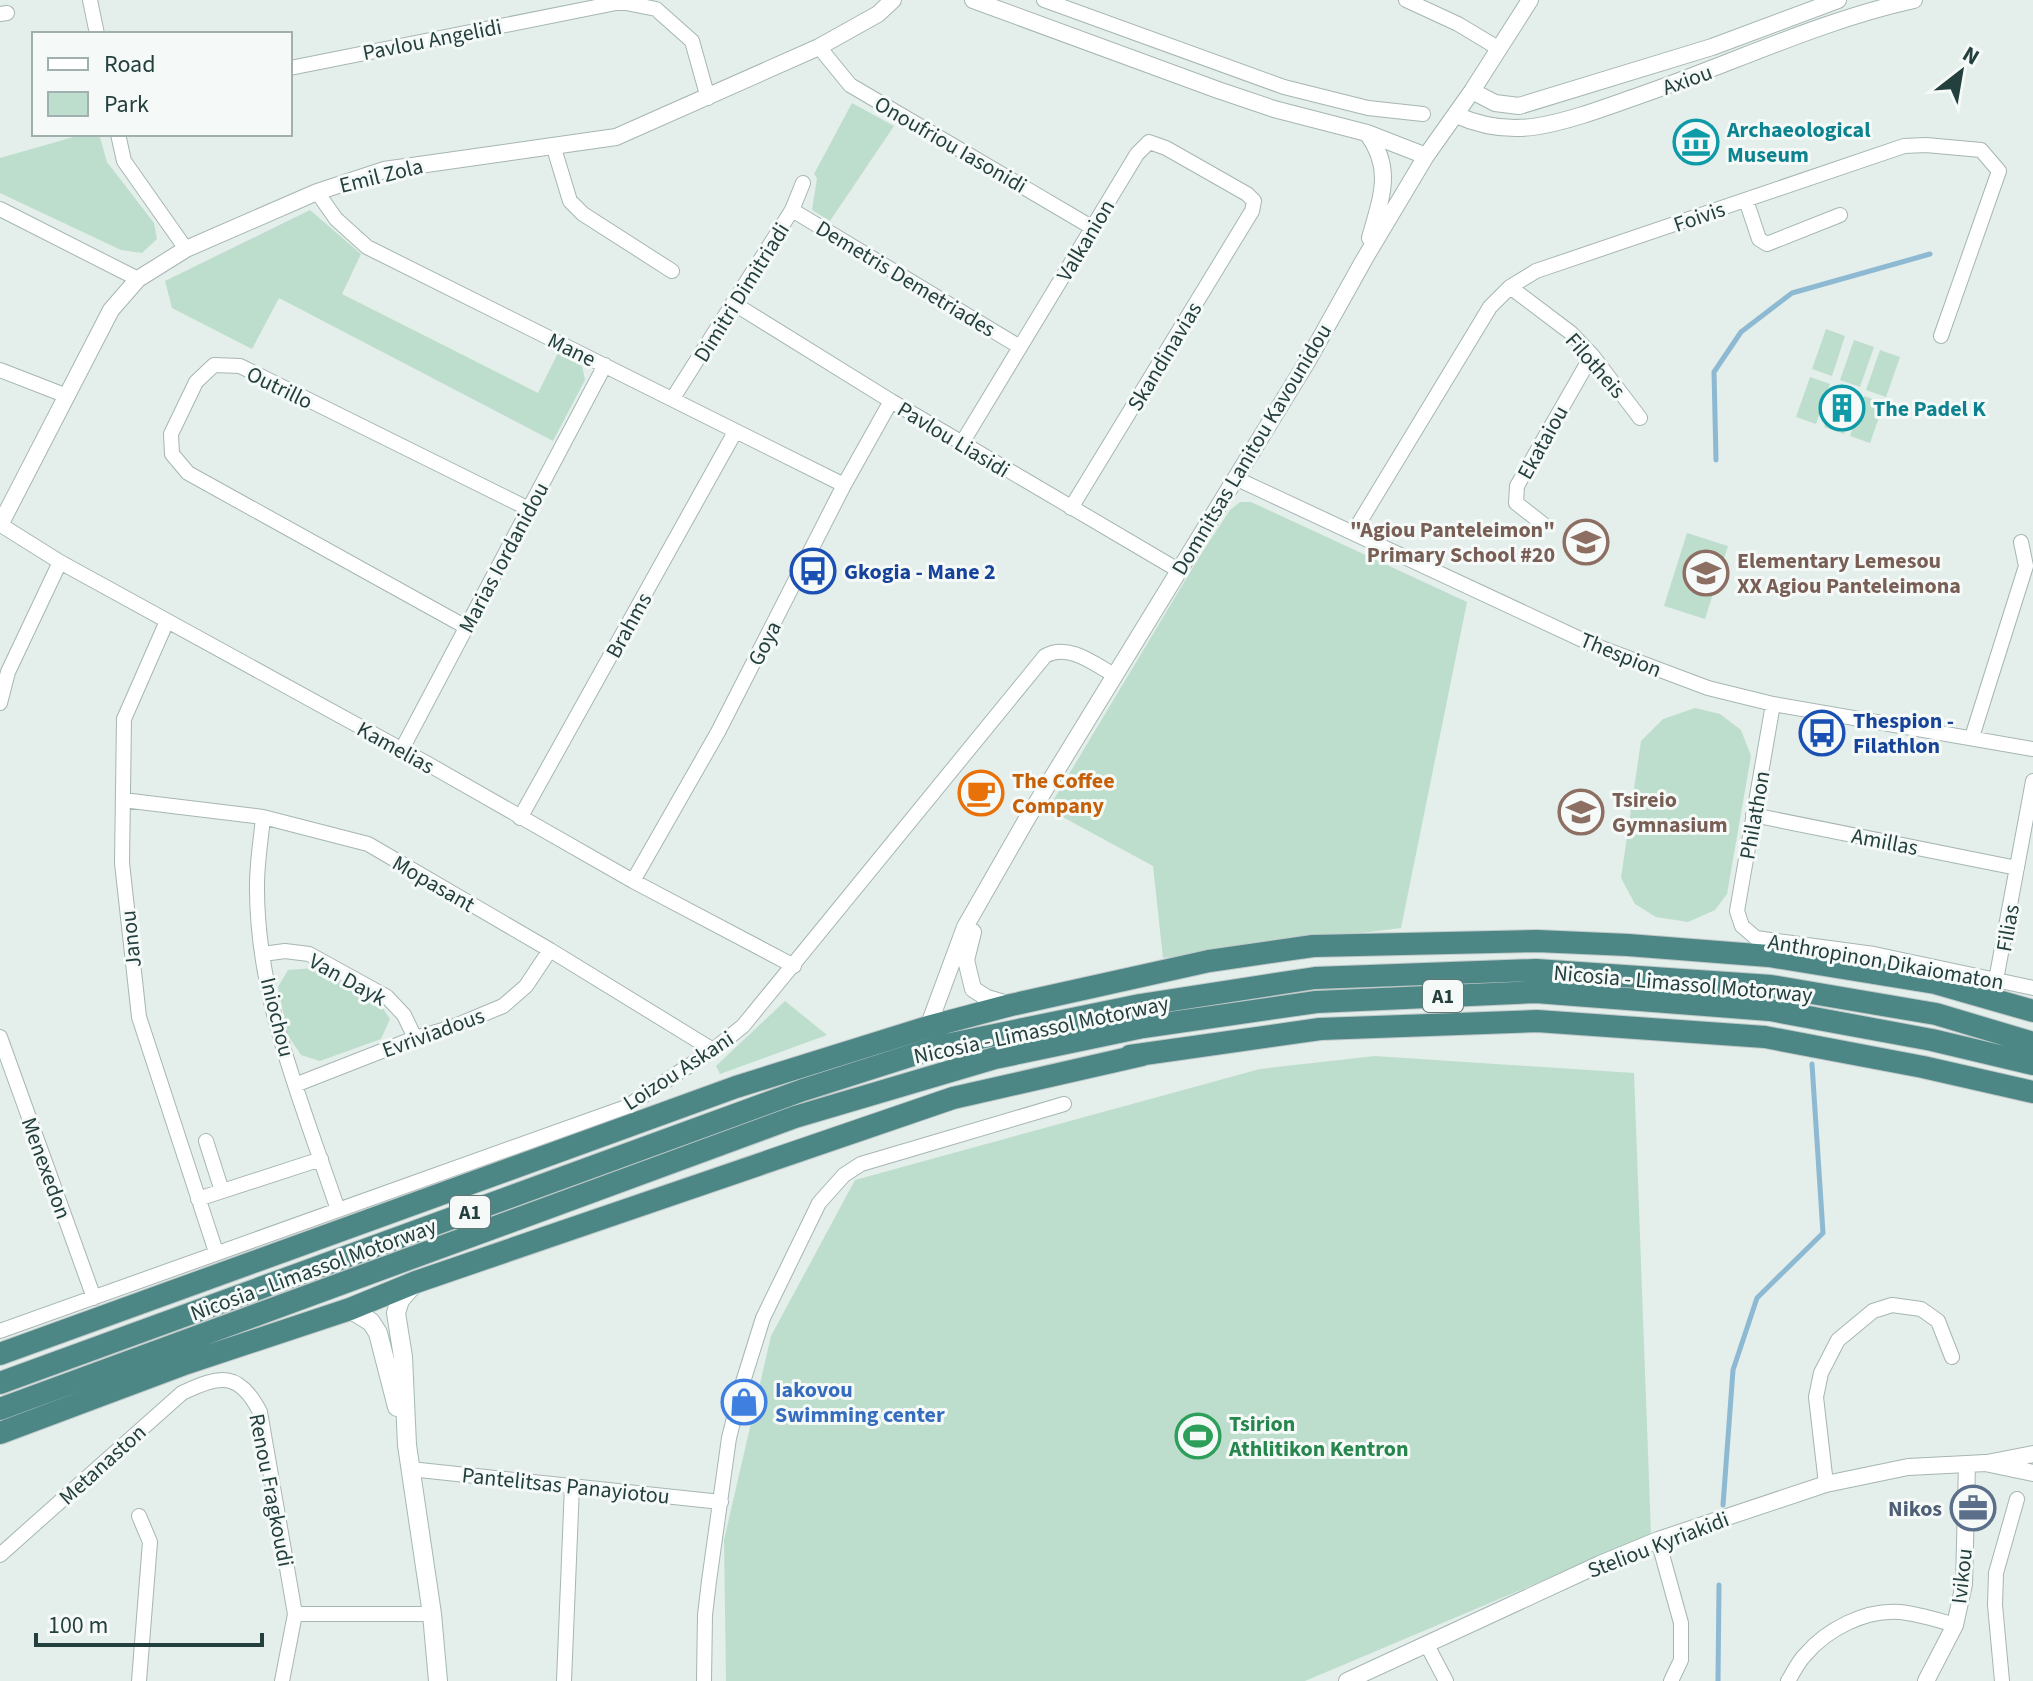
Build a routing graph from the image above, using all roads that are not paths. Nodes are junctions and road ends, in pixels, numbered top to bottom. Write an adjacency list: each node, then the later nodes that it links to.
1 (90, 0): 9 (street)
2 (893, 0): 11 (street, Emil Zola)
3 (973, 0): 13 (street)
4 (1044, 0): 10 (street)
5 (1406, 0): 12 (street)
6 (1530, 0): 12 (street, Domnitsas Lanitou Kavounidou)
7 (1838, 0): 15 (street, Axiou)
8 (1914, 0): 18 (street, Axiou)
9 (97, 32)
10 (1133, 32): 13 (street); 17 (street)
11 (819, 47): 16 (street, Emil Zola); 30 (street, Onoufriou Iasonidi)
12 (1498, 48): 15 (street, Domnitsas Lanitou Kavounidou)
13 (1125, 56): 19 (street)
14 (292, 68): 16 (street, Pavlou Angelidi)
15 (1472, 91): 18 (street, Domnitsas Lanitou Kavounidou)
16 (708, 98): 21 (street, Emil Zola)
17 (1423, 114)
18 (1456, 115): 22 (street, Domnitsas Lanitou Kavounidou)
19 (1367, 133): 22 (street); 32 (street)
20 (118, 136): 31 (street)
21 (553, 145): 24 (street, Emil Zola); 33 (street)
22 (1426, 156): 32 (street, Domnitsas Lanitou Kavounidou)
23 (803, 183): 28 (street, Dimitri Dimitriadi)
24 (317, 192): 31 (street, Emil Zola); 40 (street, Mane)
25 (1746, 200): 29 (street); 35 (street, Foivis); 37 (street, Foivis)
26 (1254, 201): 30 (street, Valkanion); 50 (street, Skandinavias)
27 (0, 209): 34 (street)
28 (792, 210): 36 (street, Dimitri Dimitriadi); 38 (street, Demetris Demetriades)
29 (1840, 215)
30 (1093, 228): 38 (street, Valkanion)
31 (186, 249): 34 (street, Emil Zola)
32 (1365, 258): 48 (street, Domnitsas Lanitou Kavounidou)
33 (672, 271)
34 (138, 279): 42 (street, Emil Zola)
35 (1510, 287): 39 (street, Filotheis); 54 (street, Foivis)
36 (733, 303): 43 (street, Dimitri Dimitriadi); 44 (street, Pavlou Liasidi)
37 (1941, 336)
38 (1020, 347): 47 (street, Valkanion)
39 (1592, 355): 45 (street, Filotheis); 52 (street, Ekataiou)
40 (605, 365): 43 (street, Mane); 51 (street, Marias Iordanidou)
41 (0, 370): 42 (street)
42 (67, 396): 53 (street, Emil Zola)
43 (673, 398): 46 (street, Mane)
44 (891, 401): 47 (street, Pavlou Liasidi); 49 (street, Goya)
45 (1640, 418)
46 (735, 432): 49 (street, Mane); 71 (street, Brahms)
47 (962, 443): 50 (street, Pavlou Liasidi)
48 (1235, 478): 54 (street, Thespion); 57 (street, Domnitsas Lanitou Kavounidou)
49 (844, 485): 73 (street, Goya)
50 (1071, 508): 57 (street, Pavlou Liasidi)
51 (529, 509): 59 (street, Marias Iordanidou); 59 (street, Outrillo)
52 (1543, 524)
53 (0, 525): 56 (street, Kamelias)
54 (1353, 533): 63 (street, Thespion)
55 (2021, 542): 64 (street)
56 (60, 562): 58 (street, Kamelias); 60 (street)
57 (1178, 570): 61 (street, Domnitsas Lanitou Kavounidou)
58 (167, 621): 65 (street, Kamelias); 68 (street, Janou)
59 (466, 627): 65 (street, Marias Iordanidou)
60 (4, 670): 62 (street)
61 (1114, 675): 74 (street, Domnitsas Lanitou Kavounidou); 79 (street, Loizou Askani)
62 (0, 703)
63 (1773, 704): 64 (street, Thespion); 69 (street, Philathon)
64 (1972, 737): 66 (street, Thespion)
65 (402, 749): 71 (street, Kamelias)
66 (2033, 749)
67 (2033, 781): 72 (street, Filias)
68 (123, 800): 70 (street, Mopasant); 98 (street, Janou)
69 (1753, 815): 72 (street, Amillas); 75 (street, Philathon)
70 (263, 817): 76 (street, Mopasant); 77 (street, Iniochou)
71 (520, 818): 73 (street, Kamelias)
72 (2017, 868): 80 (street, Filias)
73 (633, 881): 79 (street, Kamelias)
74 (980, 904): 82 (street, Domnitsas Lanitou Kavounidou); 84 (street, Domnitsas Lanitou Kavounidou)
75 (1742, 926): 80 (street, Anthropinon Dikaiomaton)
76 (550, 950): 86 (street, Evriviadous); 88 (street, Mopasant)
77 (263, 954): 86 (street, Van Dayk); 91 (street, Iniochou)
78 (1209, 961): 82 (highway); 83 (highway); 84 (highway)
79 (794, 966): 88 (street, Loizou Askani)
80 (1996, 980): 81 (street, Anthropinon Dikaiomaton)
81 (2033, 988)
82 (1011, 1005): 84 (highway)
83 (2033, 1011)
84 (934, 1036): 87 (highway, Nicosia - Limassol Motorway / A1); 105 (highway); 108 (highway, Nicosia - Limassol Motorway / A1)
85 (0, 1037): 102 (street, Menexedon)
86 (415, 1038): 91 (street, Evriviadous)
87 (2033, 1043)
88 (713, 1050): 99 (street, Loizou Askani)
89 (1142, 1055): 92 (highway); 93 (highway); 101 (highway)
90 (2033, 1064): 93 (highway, Nicosia - Limassol Motorway / A1)
91 (295, 1085): 96 (street, Iniochou)
92 (2033, 1092)
93 (857, 1099): 109 (highway, Nicosia - Limassol Motorway / A1)
94 (1064, 1104): 120 (street)
95 (206, 1141): 97 (street)
96 (321, 1159): 97 (street); 99 (street, Iniochou)
97 (222, 1191): 98 (street)
98 (198, 1199): 100 (street, Janou)
99 (338, 1210): 100 (street, Loizou Askani)
100 (216, 1252): 102 (street, Loizou Askani)
101 (416, 1282): 103 (highway); 111 (main road)
102 (94, 1298): 104 (street, Loizou Askani)
103 (350, 1309): 110 (highway); 111 (main road)
104 (0, 1331)
105 (0, 1354)
106 (1952, 1357): 117 (street)
107 (208, 1380): 123 (street, Metanaston); 124 (street, Renou Fragkoudi)
108 (0, 1383)
109 (0, 1409)
110 (0, 1433)
111 (407, 1445): 115 (main road)
112 (2033, 1454): 113 (street, Steliou Kyriakidi)
113 (1985, 1463): 114 (street, Steliou Kyriakidi); 116 (street, Steliou Kyriakidi)
114 (1967, 1464): 117 (street, Steliou Kyriakidi); 126 (street, Ivikou)
115 (410, 1469): 118 (street, Pantelitsas Panayiotou); 125 (main road)
116 (2033, 1473)
117 (1826, 1484): 122 (street, Steliou Kyriakidi)
118 (572, 1486): 120 (street, Pantelitsas Panayiotou); 131 (street)
119 (2017, 1499): 138 (street)
120 (721, 1502): 132 (street)
121 (139, 1516): 128 (street)
122 (1658, 1540): 127 (street, Steliou Kyriakidi); 135 (street)
123 (0, 1555)
124 (295, 1614): 125 (street); 129 (street, Renou Fragkoudi)
125 (432, 1614): 130 (main road)
126 (1955, 1625): 136 (street); 137 (street, Ivikou)
127 (1427, 1645): 133 (street, Steliou Kyriakidi); 134 (street)
128 (139, 1681)
129 (282, 1681)
130 (438, 1681)
131 (564, 1681)
132 (704, 1681)
133 (1347, 1681)
134 (1446, 1681)
135 (1671, 1681)
136 (1788, 1681)
137 (1926, 1681)
138 (2002, 1681)

